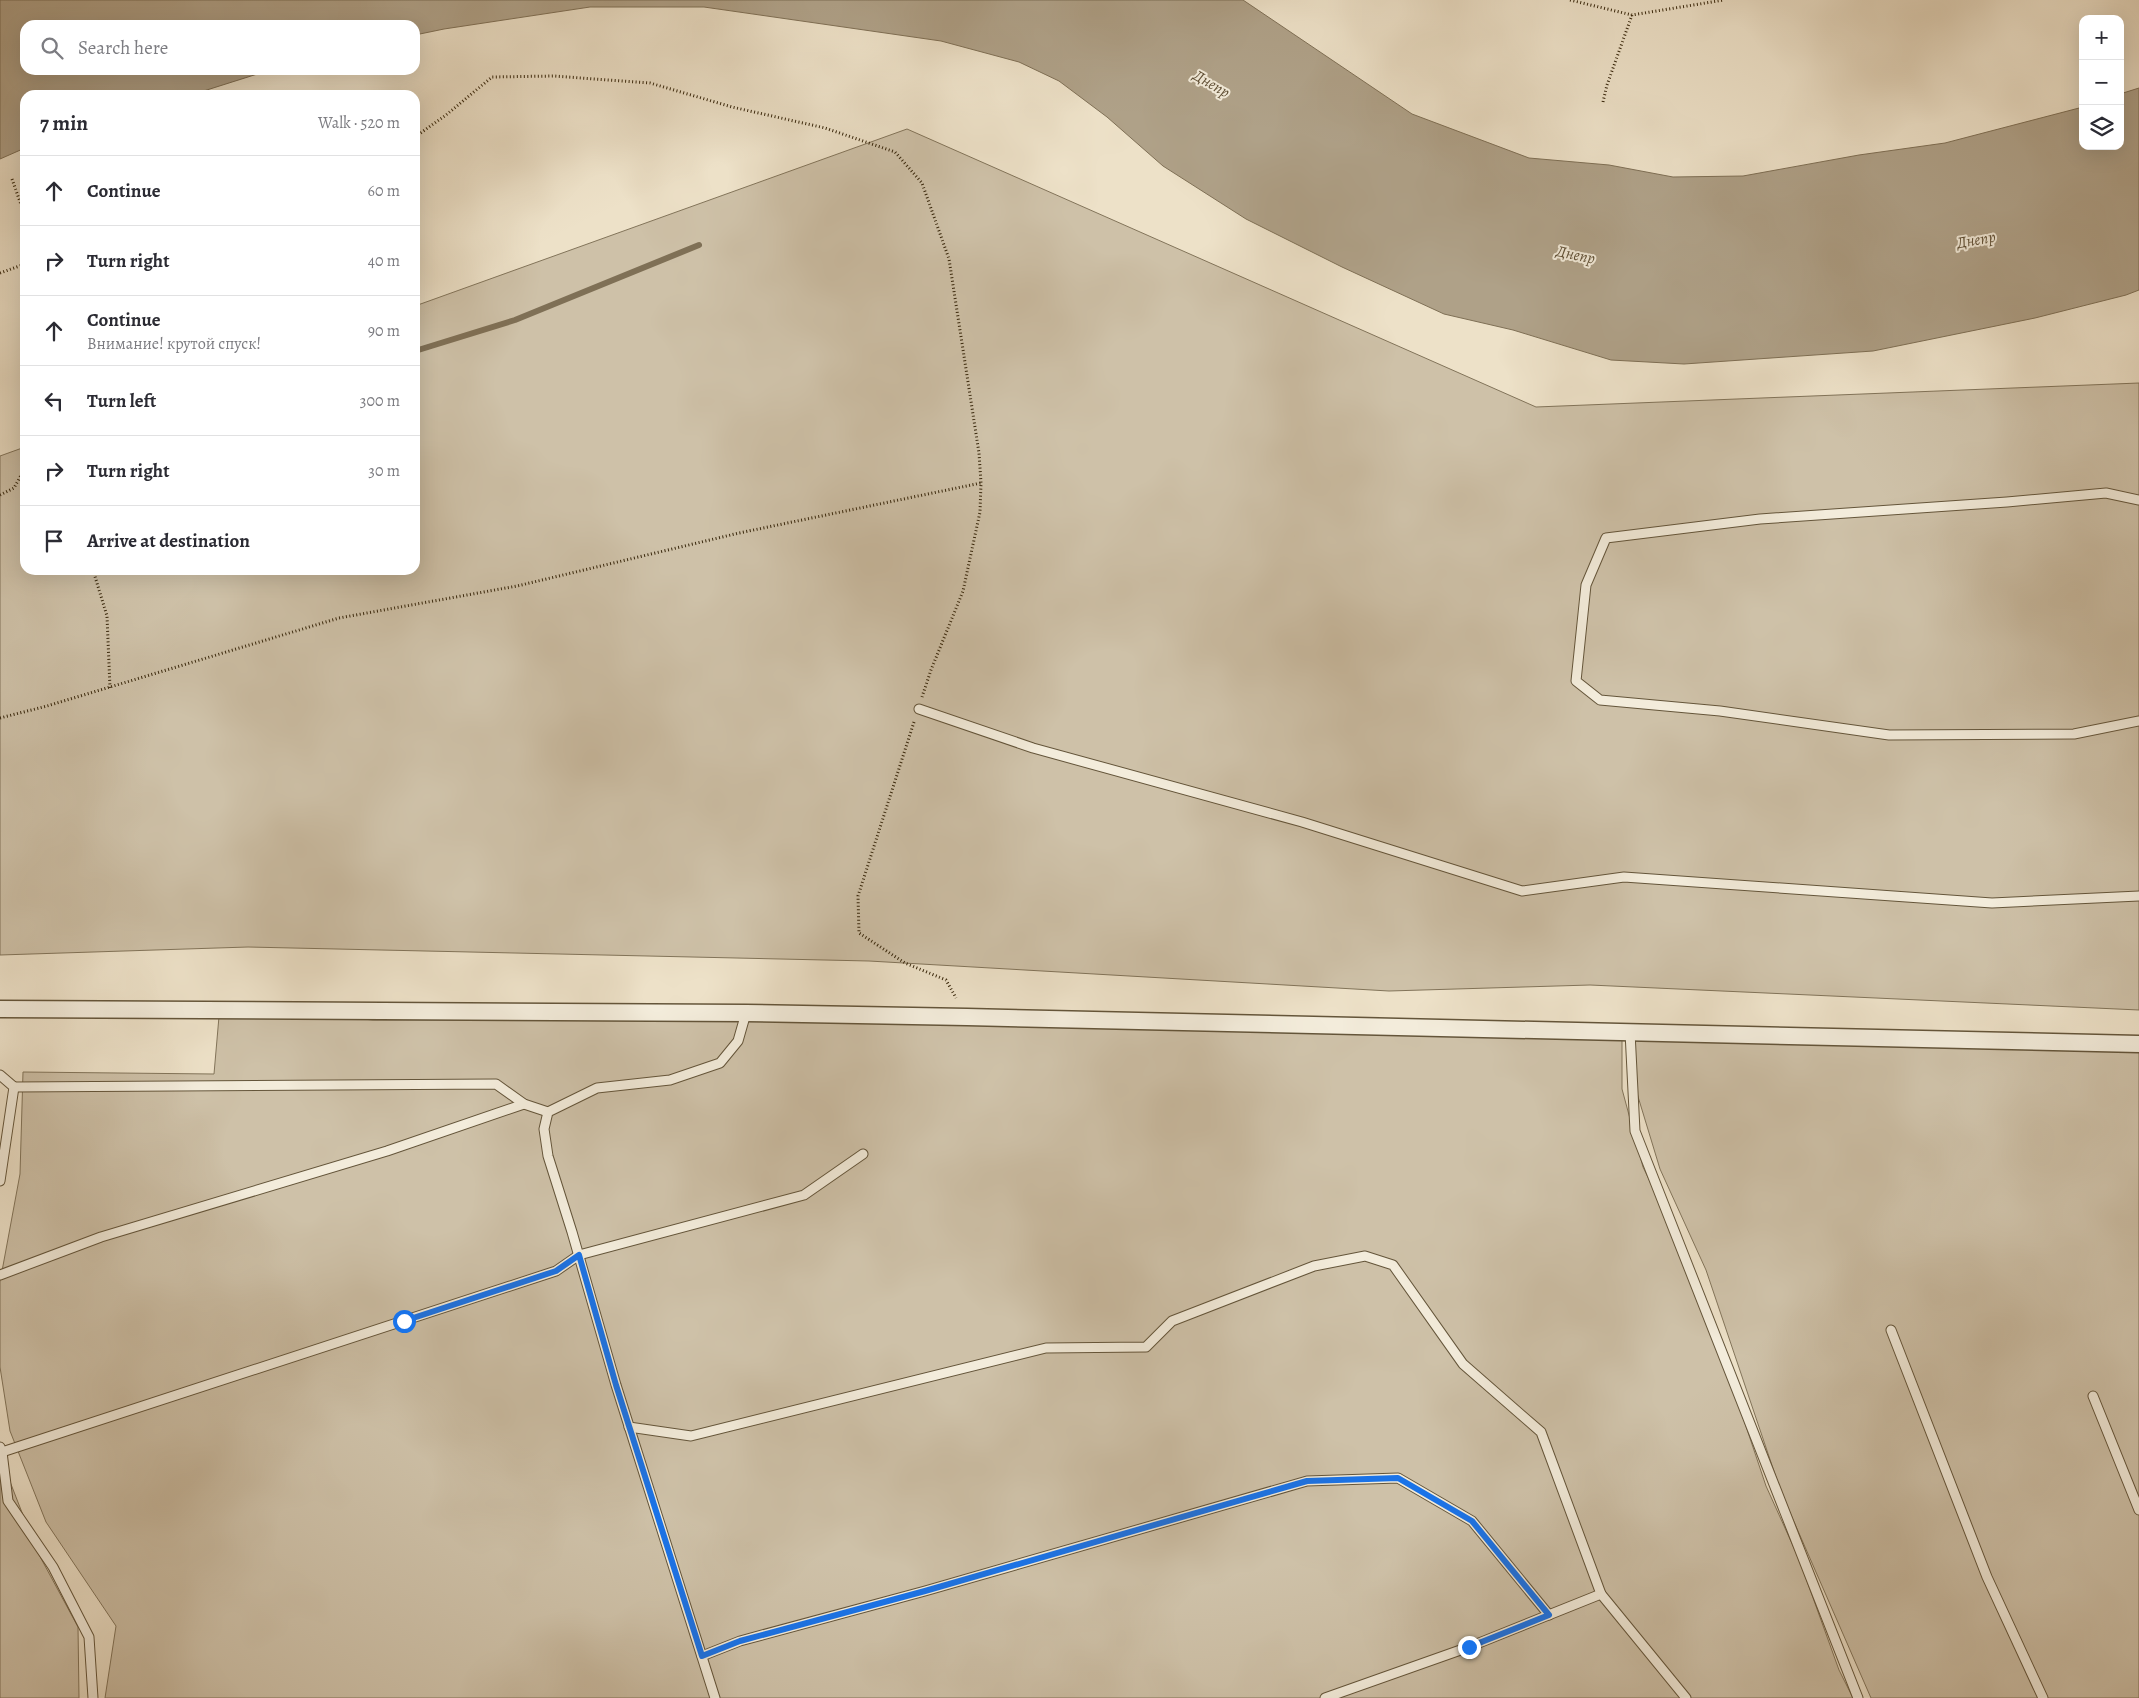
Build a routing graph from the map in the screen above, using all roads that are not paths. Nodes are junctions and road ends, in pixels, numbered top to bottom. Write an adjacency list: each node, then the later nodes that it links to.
1 (2139, 500): 3 (lane)
2 (919, 709): 4 (lane)
3 (2139, 721)
4 (2139, 896)
5 (0, 1009): 6 (street)
6 (746, 1013): 7 (street); 12 (lane)
7 (1630, 1032): 8 (street); 29 (lane)
8 (2139, 1044)
9 (0, 1075): 10 (lane)
10 (14, 1087): 11 (lane); 14 (lane)
11 (524, 1104): 12 (lane); 16 (lane)
12 (548, 1112): 15 (lane)
13 (863, 1154): 15 (lane)
14 (0, 1181)
15 (579, 1255): 19 (lane); 20 (lane)
16 (0, 1275)
17 (1891, 1330): 30 (lane)
18 (2093, 1396): 21 (lane)
19 (629, 1427): 22 (lane); 24 (lane)
20 (1, 1450): 25 (lane)
21 (2139, 1510)
22 (1600, 1594): 23 (lane); 28 (lane)
23 (1549, 1615): 24 (lane); 27 (lane)
24 (702, 1656): 26 (lane)
25 (93, 1698)
26 (715, 1698)
27 (1325, 1698)
28 (1686, 1698)
29 (1858, 1698)
30 (2044, 1698)

